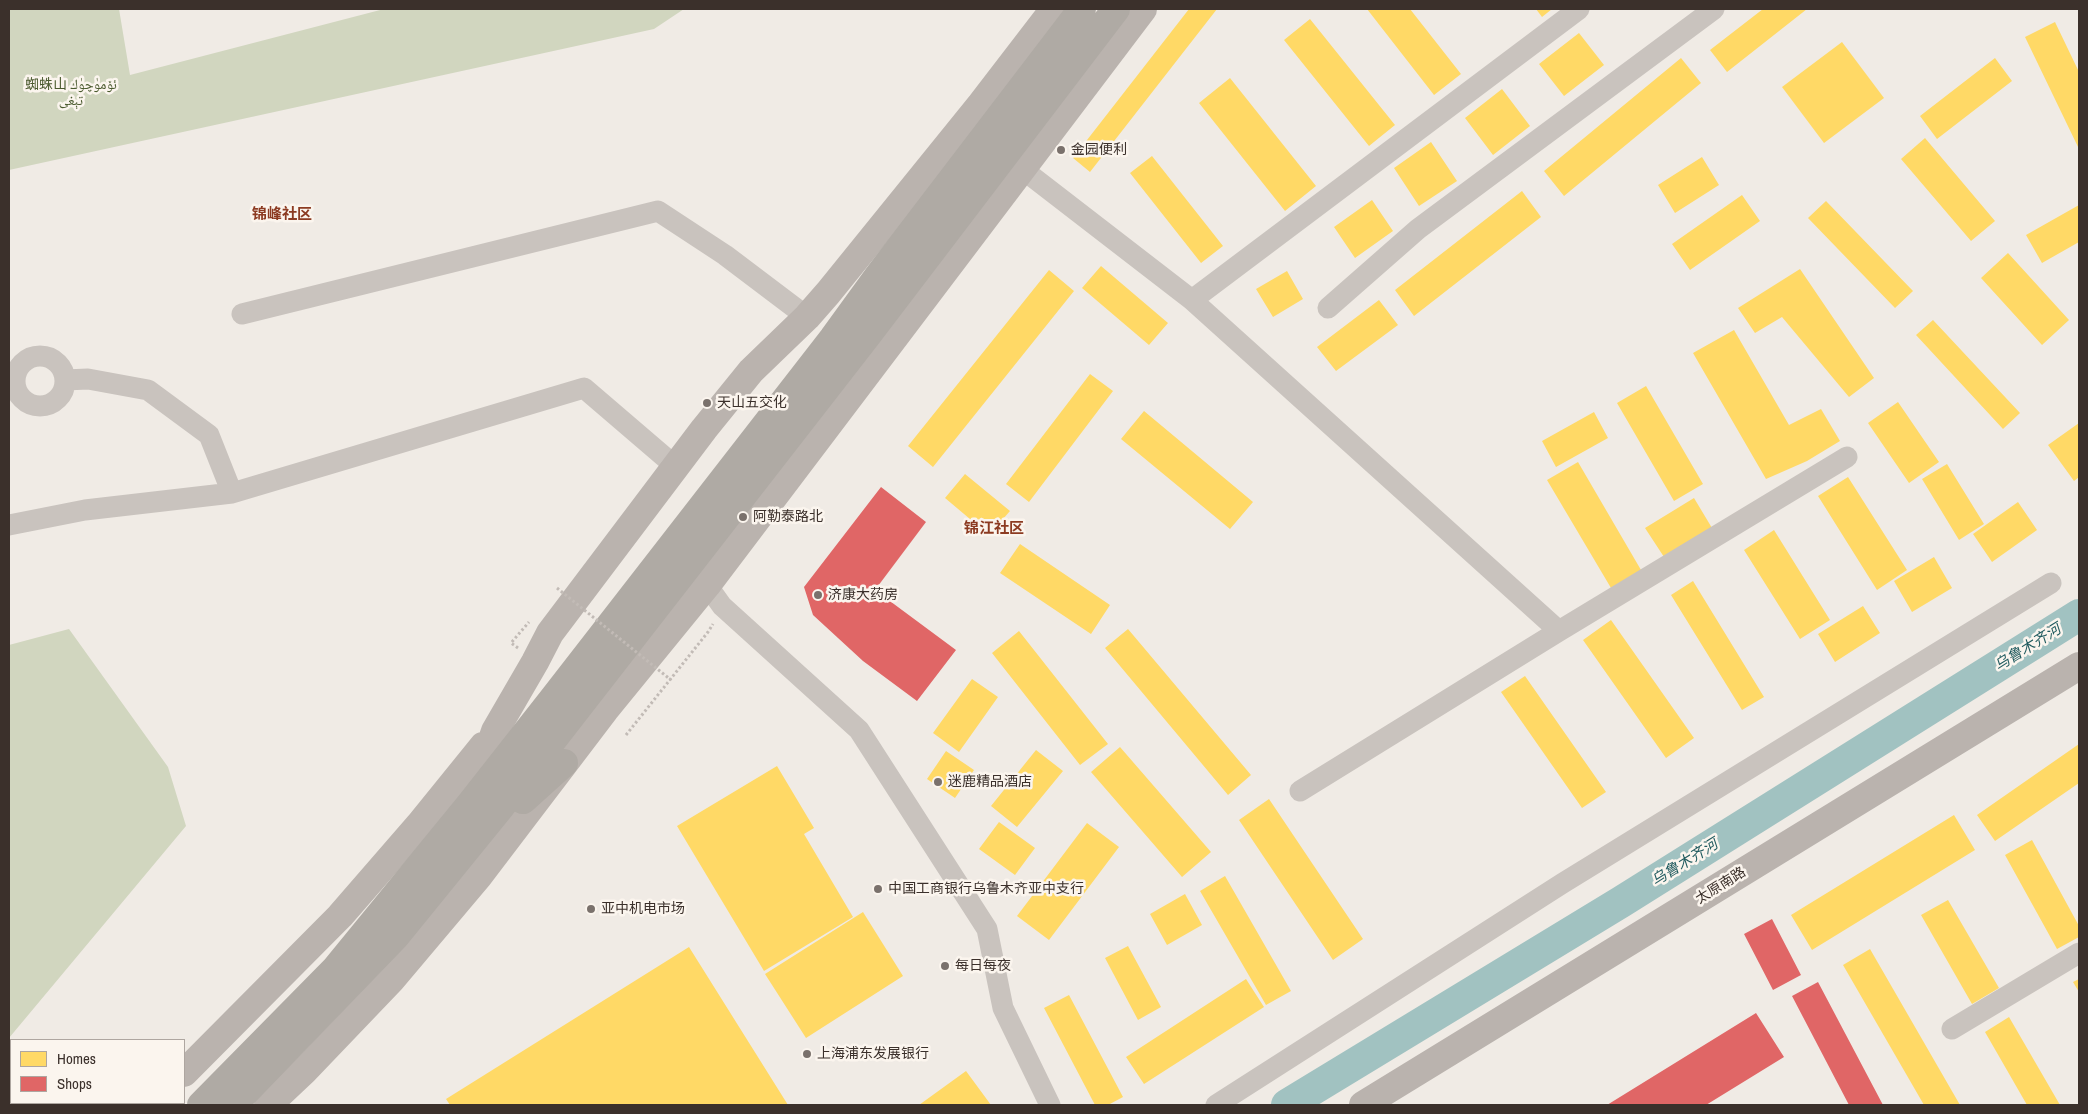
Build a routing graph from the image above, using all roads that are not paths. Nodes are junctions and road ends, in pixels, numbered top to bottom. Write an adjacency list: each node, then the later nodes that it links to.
1 (1054, 9): 11 (main road)
2 (1082, 9): 26 (highway)
3 (1116, 9): 27 (highway)
4 (1143, 9): 7 (main road)
5 (1580, 9): 8 (street)
6 (1714, 9): 9 (street)
7 (1020, 168): 8 (street); 19 (main road)
8 (1192, 300): 20 (street)
9 (1328, 308)
10 (242, 314): 11 (street)
11 (808, 317): 15 (main road)
12 (12, 378): 13 (street); 13 (street)
13 (65, 380): 16 (street)
14 (1847, 457): 20 (street)
15 (675, 466): 16 (street); 23 (main road)
16 (232, 493): 17 (street)
17 (9, 525)
18 (2051, 583): 36 (street)
19 (706, 585): 24 (main road); 35 (street)
20 (1559, 631): 25 (street)
21 (2079, 666): 37 (main road, 太原南路)
22 (2079, 683): 38 (main road)
23 (495, 731): 26 (main road); 31 (main road)
24 (564, 763): 27 (highway); 34 (main road)
25 (1300, 791)
26 (470, 804): 30 (highway)
27 (467, 849): 30 (highway)
28 (2079, 952): 29 (street)
29 (1952, 1029)
30 (269, 1054): 32 (highway); 33 (highway)
31 (185, 1072)
32 (201, 1105)
33 (233, 1105)
34 (268, 1105)
35 (1050, 1105)
36 (1216, 1105)
37 (1363, 1105)
38 (1392, 1105)

